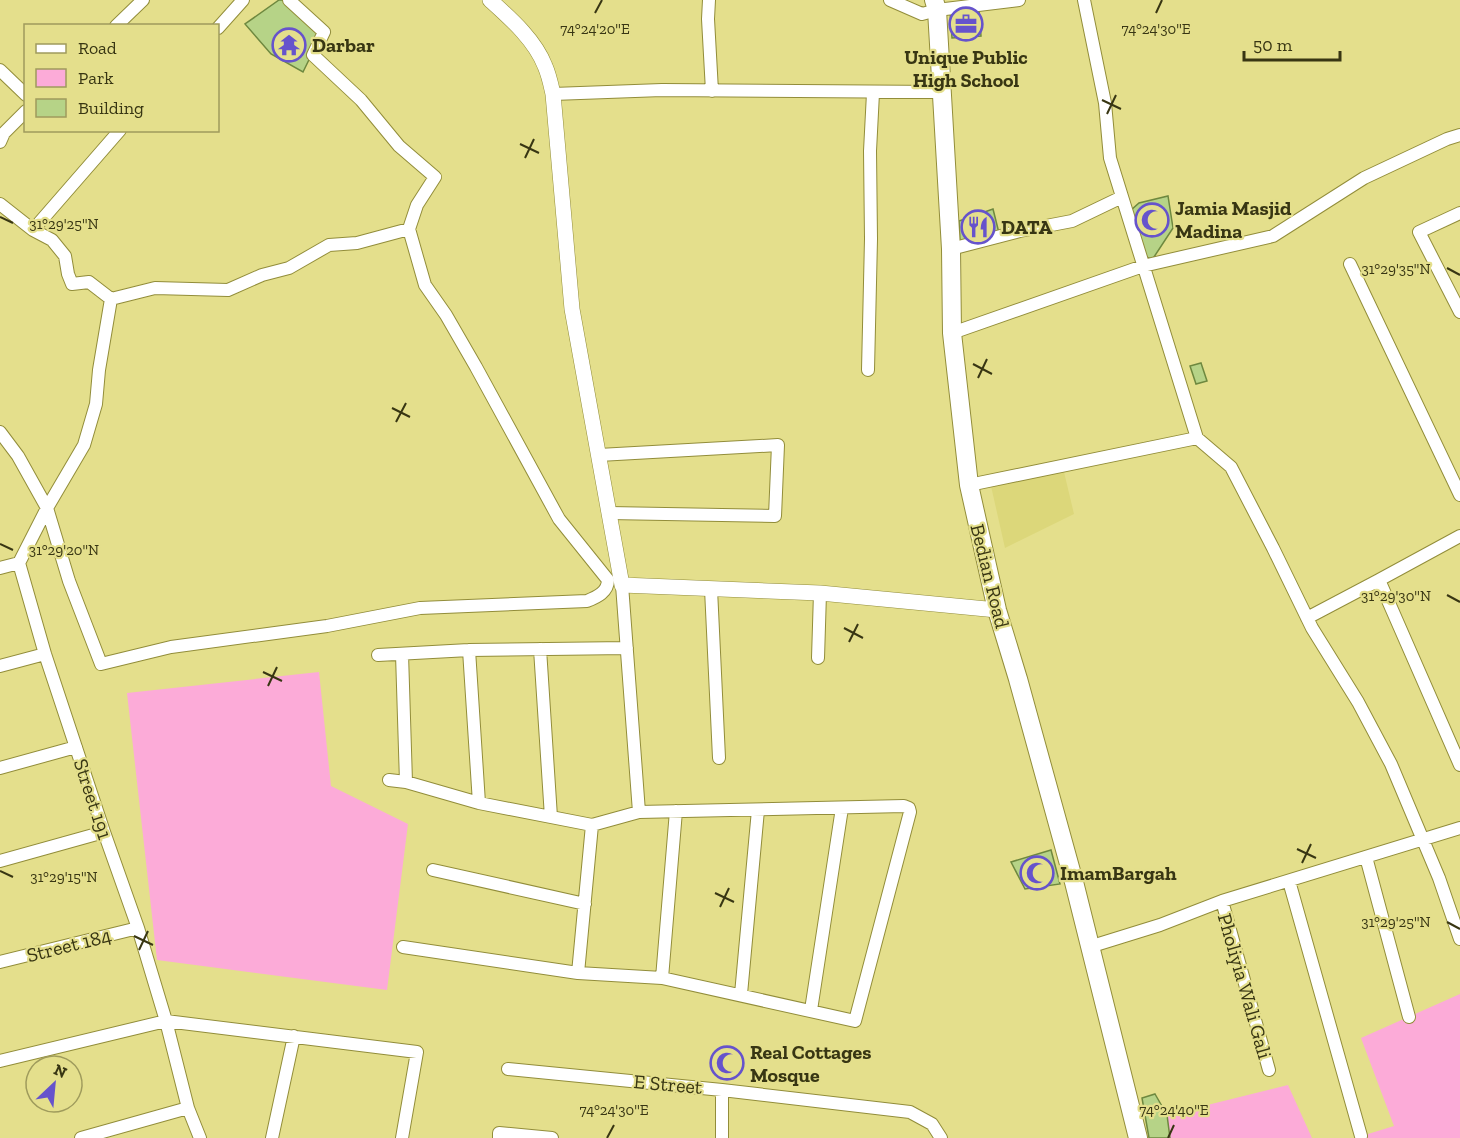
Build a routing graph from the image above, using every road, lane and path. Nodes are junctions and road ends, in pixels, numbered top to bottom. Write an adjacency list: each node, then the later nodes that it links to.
1 (143, 0): 10 (street)
2 (243, 0): 11 (street)
3 (289, 0): 25 (street)
4 (709, 0): 13 (street)
5 (890, 0): 9 (street)
6 (1019, 0): 9 (street)
7 (1084, 0): 22 (street)
8 (495, 1): 17 (street)
9 (936, 5): 14 (main road, Bedian Road)
10 (118, 24)
11 (219, 27)
12 (0, 70): 15 (street)
13 (712, 91): 16 (street); 17 (street)
14 (941, 92): 16 (street); 27 (main road, Bedian Road)
15 (24, 93)
16 (873, 93): 33 (street)
17 (553, 94): 36 (street)
18 (24, 113): 21 (street)
19 (118, 132): 26 (street)
20 (1460, 135): 29 (street)
21 (0, 142)
22 (1122, 197): 27 (street); 29 (street)
23 (0, 204): 26 (street)
24 (1460, 213): 31 (street)
25 (409, 229): 30 (street); 39 (street)
26 (33, 230): 30 (street)
27 (951, 249): 32 (main road, Bedian Road)
28 (1350, 264): 38 (street)
29 (1143, 266): 32 (street); 35 (street)
30 (111, 299): 39 (street)
31 (1460, 312)
32 (952, 333): 37 (main road, Bedian Road)
33 (868, 370)
34 (0, 432): 39 (street)
35 (1197, 438): 37 (street); 49 (street)
36 (599, 455): 40 (street); 40 (street)
37 (969, 485): 48 (main road, Bedian Road)
38 (1460, 495)
39 (47, 508): 42 (street)
40 (609, 513): 45 (street)
41 (1460, 536): 44 (street)
42 (19, 563): 43 (street); 53 (street, Street 191)
43 (0, 568)
44 (1379, 580): 49 (street); 60 (street)
45 (622, 585): 46 (street); 51 (street)
46 (711, 590): 47 (street); 59 (street)
47 (820, 593): 48 (street); 56 (street)
48 (997, 610): 83 (main road, Bedian Road)
49 (1307, 618): 73 (street)
50 (540, 648): 51 (street); 52 (street); 69 (street)
51 (627, 648): 68 (street)
52 (469, 650): 54 (street); 64 (street)
53 (45, 654): 57 (street); 58 (street, Street 191)
54 (402, 654): 55 (street); 63 (street)
55 (378, 655)
56 (818, 658)
57 (0, 666)
58 (76, 747): 61 (street); 72 (street, Street 191)
59 (720, 758)
60 (1460, 765)
61 (0, 768)
62 (389, 780): 63 (street)
63 (406, 782): 64 (street)
64 (479, 803): 69 (street)
65 (842, 808): 66 (street); 88 (street); 88 (street)
66 (758, 810): 67 (street); 87 (street)
67 (676, 811): 68 (street); 86 (street)
68 (639, 812): 70 (street)
69 (551, 817): 70 (street)
70 (592, 825): 79 (street)
71 (1460, 828): 73 (street)
72 (104, 832): 75 (street); 80 (street, Street 191)
73 (1422, 840): 74 (street); 81 (street)
74 (1366, 857): 77 (street); 89 (street)
75 (0, 861)
76 (433, 870): 79 (street)
77 (1289, 881): 78 (street); 97 (street)
78 (1222, 901): 83 (street); 94 (street, Pholiyia Wali Gali)
79 (585, 904): 85 (street)
80 (138, 928): 84 (street, Street 184); 90 (street, Street 191)
81 (1460, 939)
82 (403, 947): 85 (street)
83 (1089, 947): 106 (main road, Bedian Road)
84 (0, 962)
85 (578, 973): 86 (street)
86 (662, 978): 87 (street)
87 (741, 994): 88 (street)
88 (811, 1010)
89 (1409, 1017)
90 (166, 1021): 91 (street); 92 (street); 96 (street, Street 191)
91 (294, 1036): 100 (street); 101 (street)
92 (0, 1061)
93 (508, 1069): 95 (street, E Street)
94 (1269, 1070)
95 (722, 1090): 104 (street); 105 (street, E Street)
96 (188, 1108): 98 (street); 99 (street, Street 191)
97 (1361, 1136)
98 (81, 1138)
99 (200, 1138)
100 (272, 1138)
101 (402, 1138)
102 (499, 1138): 103 (street)
103 (552, 1138)
104 (722, 1138)
105 (941, 1138)
106 (1138, 1138)

